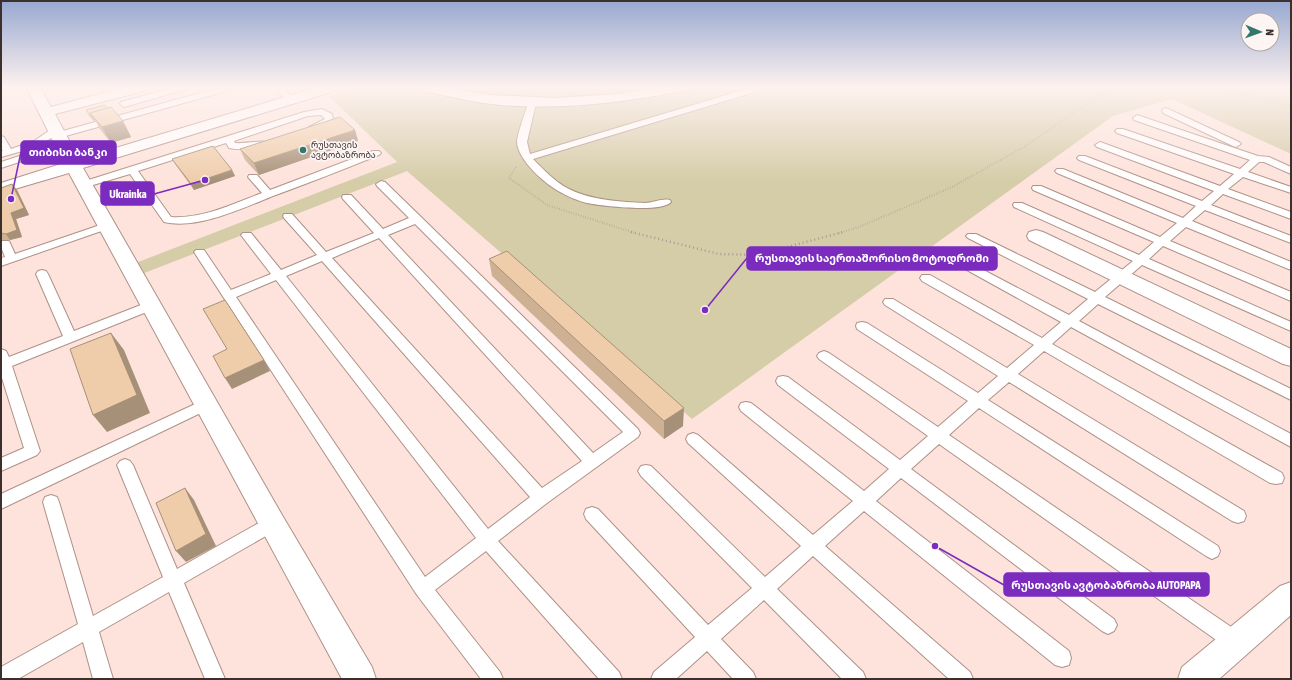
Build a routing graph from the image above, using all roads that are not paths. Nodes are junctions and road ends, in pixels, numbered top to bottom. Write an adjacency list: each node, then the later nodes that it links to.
1 (51, 119): 12 (street)
2 (118, 119): 12 (lane)
3 (238, 119): 27 (street)
4 (292, 119): 14 (lane)
5 (329, 119): 10 (lane)
6 (528, 119): 19 (lane)
7 (657, 119): 19 (lane)
8 (1139, 119): 21 (lane)
9 (1181, 119): 21 (lane)
10 (307, 130)
11 (1120, 131): 26 (lane)
12 (59, 135): 17 (lane); 22 (lane); 27 (street)
13 (1, 139): 17 (lane)
14 (228, 139): 15 (lane); 23 (lane)
15 (277, 139)
16 (1100, 145): 32 (lane)
17 (5, 153)
18 (376, 153): 34 (lane)
19 (527, 158): 36 (lane)
20 (1082, 158): 38 (lane)
21 (1262, 159): 24 (lane); 26 (lane)
22 (1, 165)
23 (132, 170): 27 (lane); 34 (lane)
24 (1291, 171)
25 (1060, 172): 42 (lane)
26 (1241, 173): 32 (lane); 33 (lane)
27 (78, 175): 30 (street); 43 (street)
28 (253, 177): 34 (lane)
29 (381, 184): 41 (lane)
30 (1, 188)
31 (1037, 188): 49 (lane)
32 (1221, 190): 38 (lane); 40 (lane)
33 (1291, 190)
34 (268, 194)
35 (347, 197): 44 (lane)
36 (666, 202)
37 (1018, 205): 55 (lane)
38 (1203, 206): 42 (lane); 48 (lane)
39 (288, 216): 52 (lane)
40 (1291, 216)
41 (417, 219): 44 (lane); 82 (lane)
42 (1184, 222): 49 (lane); 56 (lane)
43 (106, 226): 54 (lane); 64 (street)
44 (381, 234): 52 (lane); 82 (lane)
45 (247, 235): 95 (lane)
46 (972, 236): 62 (lane)
47 (1036, 236): 58 (street)
48 (1291, 240)
49 (1162, 241): 55 (lane); 61 (lane)
50 (1, 244): 54 (lane)
51 (200, 252): 60 (lane)
52 (324, 257): 60 (lane); 88 (lane)
53 (951, 257): 65 (lane)
54 (6, 260)
55 (1140, 260): 58 (lane); 67 (lane)
56 (1291, 266)
57 (42, 274): 68 (lane)
58 (1122, 276): 62 (lane); 71 (street)
59 (926, 278): 69 (lane)
60 (229, 295): 100 (lane)
61 (1291, 296)
62 (1096, 298): 65 (lane); 75 (lane)
63 (889, 302): 73 (lane)
64 (150, 306): 68 (lane); 77 (street)
65 (1069, 321): 69 (lane); 81 (lane)
66 (862, 326): 76 (lane)
67 (1291, 327)
68 (70, 338): 72 (lane)
69 (1042, 344): 73 (lane); 87 (lane)
70 (824, 356): 79 (lane)
71 (1291, 358)
72 (2, 361): 84 (lane)
73 (1007, 375): 76 (lane); 93 (lane)
74 (783, 381): 85 (lane)
75 (1291, 395)
76 (978, 401): 79 (lane); 97 (lane)
77 (206, 404): 90 (lane); 94 (street)
78 (746, 407): 89 (lane)
79 (938, 435): 85 (lane); 105 (lane)
80 (693, 439): 96 (lane)
81 (1291, 441)
82 (592, 462): 88 (lane)
83 (125, 465): 98 (lane)
84 (1, 466)
85 (900, 469): 89 (lane); 102 (lane)
86 (646, 471): 99 (lane)
87 (1276, 478)
88 (541, 498): 95 (lane)
89 (864, 500): 96 (lane); 106 (lane)
90 (1, 502)
91 (51, 502): 103 (lane)
92 (592, 514): 104 (lane)
93 (1238, 516)
94 (272, 524): 98 (lane); 110 (street)
95 (487, 540): 100 (lane); 112 (lane)
96 (813, 545): 99 (lane); 116 (lane)
97 (1212, 551)
98 (174, 580): 103 (lane); 109 (lane)
99 (764, 588): 104 (lane); 115 (lane)
100 (424, 589): 111 (lane)
101 (1291, 596): 105 (street)
102 (1108, 625)
103 (88, 628): 107 (lane); 108 (lane)
104 (708, 638): 113 (lane); 114 (lane)
105 (1236, 642): 117 (street)
106 (1062, 658)
107 (1, 678)
108 (103, 679)
109 (215, 679)
110 (360, 679)
111 (493, 679)
112 (612, 679)
113 (661, 679)
114 (746, 679)
115 (856, 679)
116 (963, 679)
117 (1194, 679)

